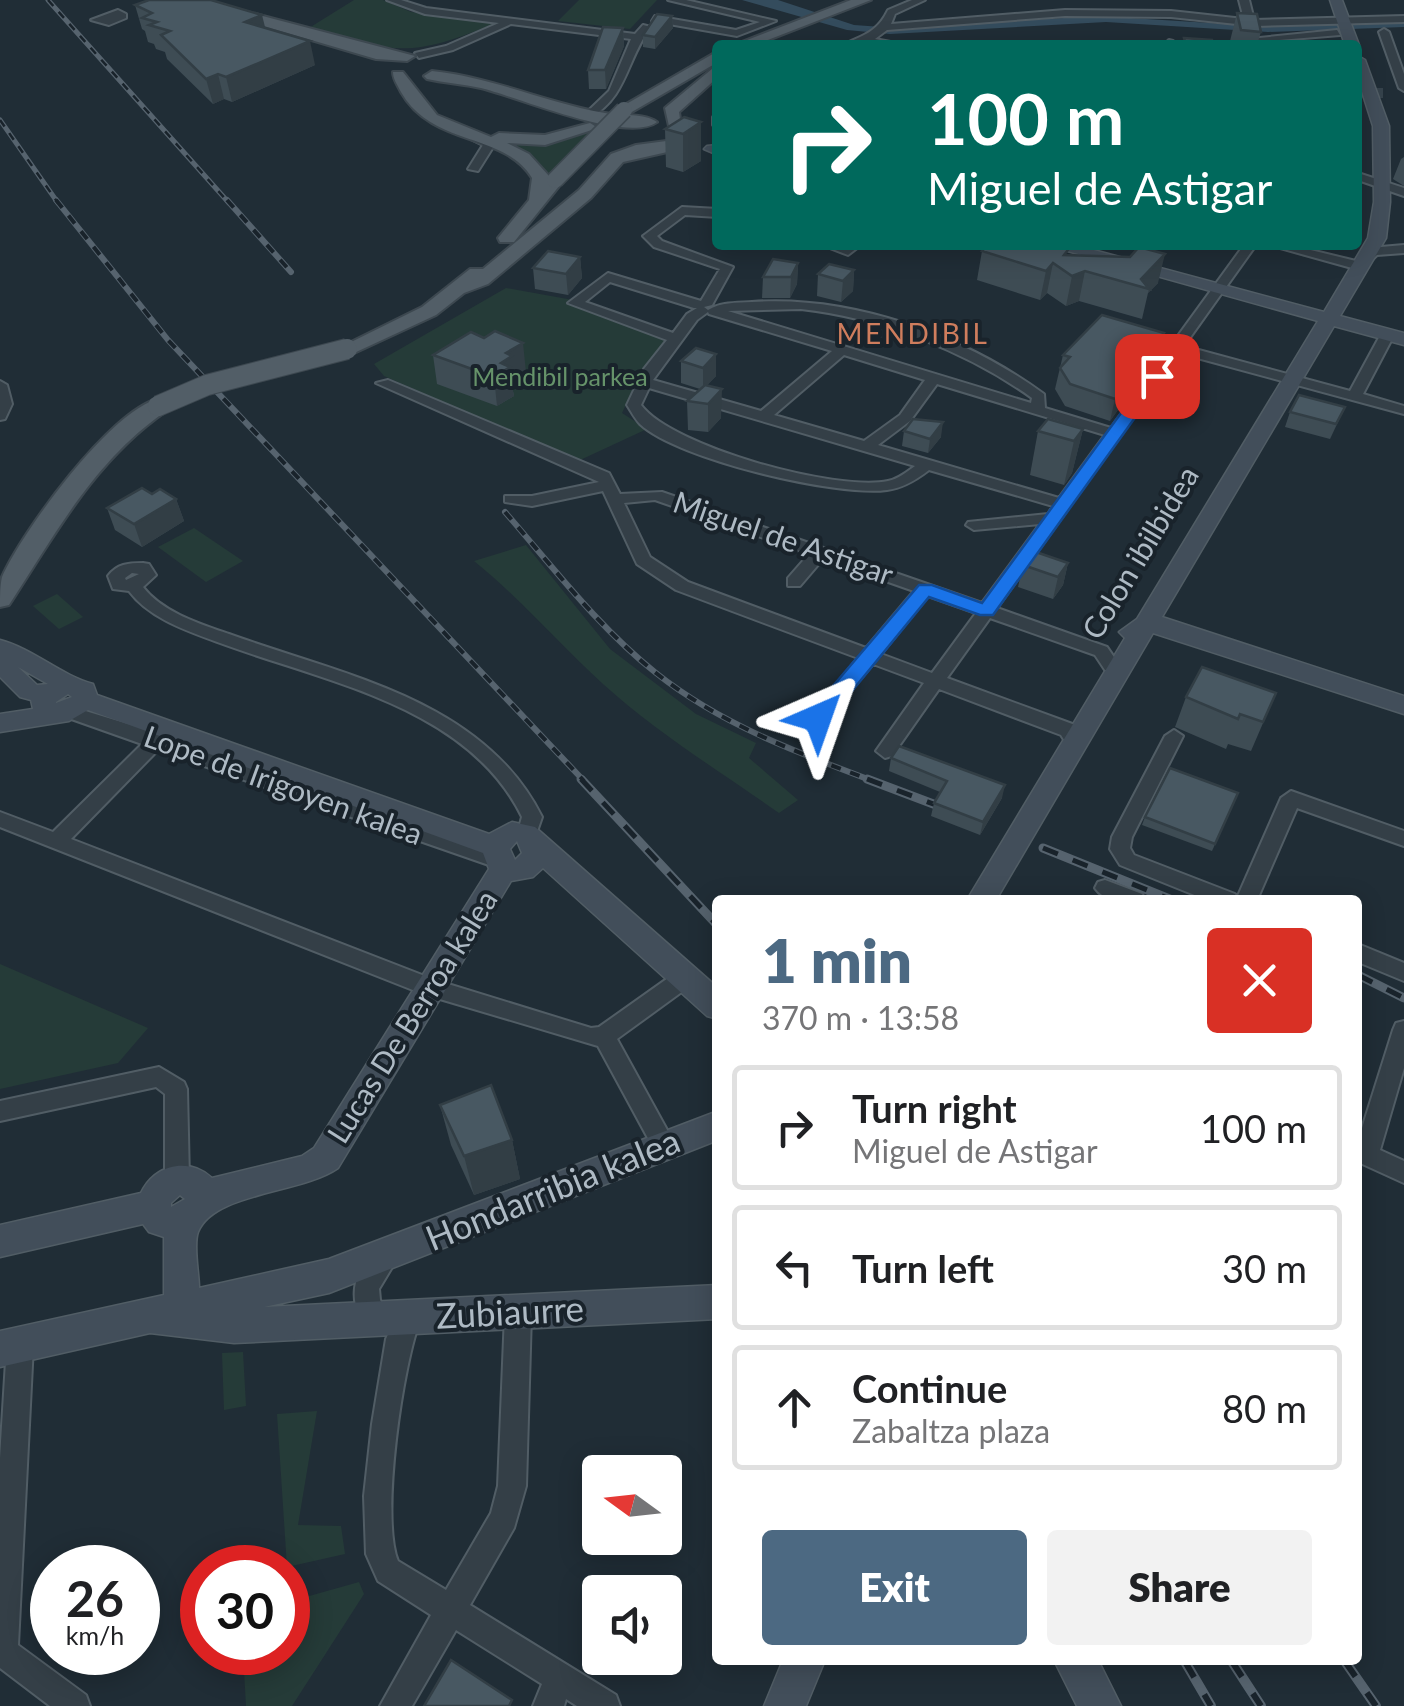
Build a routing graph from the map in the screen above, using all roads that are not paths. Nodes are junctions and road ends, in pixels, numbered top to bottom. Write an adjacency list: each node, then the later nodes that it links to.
1 (126, 0): 12 (street)
2 (392, 0): 17 (street)
3 (672, 0): 15 (street); 15 (street)
4 (864, 0): 24 (main road)
5 (920, 0): 19 (street)
6 (1089, 0): 13 (street)
7 (1169, 0): 14 (street)
8 (1244, 0): 21 (street)
9 (1336, 0): 22 (main road)
10 (1376, 0): 18 (street)
11 (206, 3): 12 (main road); 29 (main road)
12 (152, 5)
13 (1100, 12): 14 (street); 19 (street)
14 (1171, 14): 21 (street)
15 (655, 19): 23 (street)
16 (1404, 19): 18 (street)
17 (510, 22): 23 (street); 32 (street)
18 (1384, 26): 20 (street); 22 (street); 36 (street)
19 (883, 31): 25 (street); 26 (street)
20 (1404, 32)
21 (1252, 33): 22 (street); 27 (street)
22 (1347, 33): 28 (street)
23 (637, 36): 39 (street)
24 (758, 40)
25 (865, 40)
26 (895, 40)
27 (1304, 40)
28 (1316, 40)
29 (376, 54): 30 (main road); 35 (main road)
30 (413, 56): 32 (main road); 35 (main road)
31 (712, 59): 37 (main road)
32 (442, 68): 35 (main road); 39 (main road)
33 (1362, 71): 49 (main road, Colon ibilbidea)
34 (712, 73): 41 (main road)
35 (398, 77): 38 (main road)
36 (1400, 92)
37 (616, 115): 39 (main road, bridge); 40 (main road); 42 (main road); 51 (main road, bridge)
38 (432, 117): 39 (main road); 43 (main road); 44 (street)
39 (590, 121)
40 (649, 122): 41 (main road); 42 (main road)
41 (682, 129): 45 (main road); 46 (main road)
42 (626, 134): 45 (main road)
43 (462, 135): 44 (main road); 44 (street)
44 (489, 144): 51 (main road)
45 (660, 147): 47 (main road); 59 (main road)
46 (712, 148)
47 (712, 150)
48 (1362, 179): 49 (street)
49 (1379, 191): 50 (street); 53 (main road, Colon ibilbidea)
50 (1404, 193)
51 (538, 201): 59 (main road)
52 (712, 212): 61 (street)
53 (1374, 229): 54 (street); 58 (main road, Colon ibilbidea)
54 (1401, 249): 58 (street)
55 (1074, 250): 60 (main road)
56 (1246, 250): 60 (street)
57 (1303, 250): 58 (street)
58 (1359, 260): 62 (main road, Colon ibilbidea); 62 (main road)
59 (464, 287): 88 (main road, bridge)
60 (1218, 290): 62 (main road); 65 (street)
61 (708, 307): 64 (street); 64 (street); 66 (street); 73 (street)
62 (1322, 319): 63 (main road); 68 (main road, Colon ibilbidea)
63 (1396, 337): 72 (street)
64 (675, 338): 69 (street)
65 (1178, 348): 68 (street); 77 (street)
66 (842, 350): 67 (street); 76 (street)
67 (934, 378): 73 (street); 78 (street)
68 (1287, 378): 72 (street); 90 (main road, Colon ibilbidea); 90 (main road, Colon ibilbidea)
69 (644, 382): 76 (street); 79 (street)
70 (383, 383): 80 (street)
71 (0, 385): 75 (street)
72 (1354, 397): 74 (street)
73 (1038, 409): 77 (street)
74 (1404, 410)
75 (0, 416)
76 (763, 417): 78 (street)
77 (1114, 433): 82 (street)
78 (866, 447): 79 (street)
79 (925, 465): 82 (street)
80 (612, 492): 81 (street, Miguel de Astigar); 84 (street, Miguel de Astigar); 92 (street)
81 (511, 498)
82 (1058, 511): 83 (street); 89 (street)
83 (974, 525)
84 (819, 553): 85 (street); 87 (street, Miguel de Astigar)
85 (794, 582)
86 (134, 586): 109 (street)
87 (926, 589): 89 (street, Miguel de Astigar); 92 (street)
88 (0, 599)
89 (986, 611): 94 (street, Miguel de Astigar); 95 (street)
90 (1141, 626): 94 (main road, Colon ibilbidea); 97 (main road); 99 (main road); 102 (main road, Colon ibilbidea)
91 (0, 648): 96 (main road)
92 (872, 658): 95 (street); 100 (street)
93 (0, 664): 96 (main road)
94 (1111, 666): 102 (main road, Colon ibilbidea)
95 (935, 682): 102 (street); 105 (street)
96 (60, 701): 98 (main road); 101 (main road); 104 (street, Lope de Irigoyen kalea); 110 (main road, Lope de Irigoyen kalea)
97 (1404, 705)
98 (0, 707)
99 (1404, 713)
100 (818, 718)
101 (0, 723)
102 (1073, 736): 112 (main road, Colon ibilbidea); 113 (main road, Colon ibilbidea)
103 (1174, 736): 115 (street)
104 (157, 740): 108 (street); 110 (street, Lope de Irigoyen kalea)
105 (886, 751)
106 (0, 819): 108 (street)
107 (1404, 839): 116 (street)
108 (56, 841): 120 (street)
109 (533, 842): 110 (main road); 119 (main road)
110 (498, 858): 120 (main road, Lucas De Berroa kalea)
111 (1105, 888): 114 (street)
112 (973, 895)
113 (984, 895)
114 (1122, 895)
115 (1215, 895)
116 (1249, 895)
117 (1362, 955): 118 (street)
118 (1404, 972)
119 (686, 977): 121 (main road); 123 (street)
120 (431, 988): 123 (street); 129 (main road, Lucas De Berroa kalea)
121 (712, 1001)
122 (1404, 1030): 127 (street)
123 (604, 1036): 126 (street)
124 (0, 1111): 129 (street)
125 (712, 1127): 126 (main road, Hondarribia kalea)
126 (664, 1146): 131 (main road, Hondarribia kalea)
127 (1362, 1153): 128 (street)
128 (1404, 1172)
129 (178, 1201): 130 (main road, Lucas De Berroa kalea); 133 (main road)
130 (0, 1241)
131 (390, 1255): 133 (main road, Hondarribia kalea); 136 (street, Hondarribia kalea)
132 (712, 1302): 134 (main road, Zubiaurre)
133 (182, 1306): 135 (main road, Hondarribia kalea); 137 (street, Hondarribia kalea)
134 (518, 1314): 136 (main road, Zubiaurre); 139 (street)
135 (136, 1316): 137 (main road, Hondarribia kalea); 138 (main road, Hondarribia kalea)
136 (393, 1319): 137 (main road, Zubiaurre); 139 (street)
137 (303, 1323)
138 (10, 1347): 140 (street)
139 (451, 1609): 143 (street); 145 (street)
140 (1, 1653): 144 (street)
141 (802, 1665): 148 (main road)
142 (1078, 1665): 149 (main road)
143 (561, 1678): 146 (street); 147 (street)
144 (75, 1706)
145 (395, 1706)
146 (548, 1706)
147 (605, 1706)
148 (784, 1706)
149 (1100, 1706)

